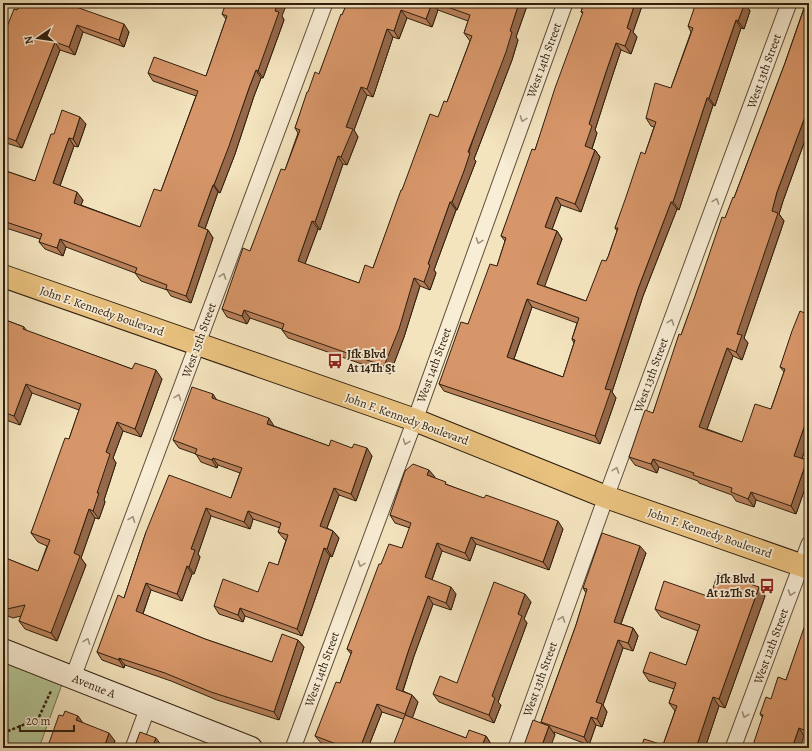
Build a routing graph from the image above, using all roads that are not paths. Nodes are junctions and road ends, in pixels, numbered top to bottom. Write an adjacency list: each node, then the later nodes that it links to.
1 (325, 3): 5 (street, West 15th Street, one-way to 1)
2 (565, 3): 6 (street, West 14th Street, one-way to 6)
3 (789, 3): 7 (street, West 13th Street, one-way to 3)
4 (3, 276): 5 (main road, John F. Kennedy Boulevard)
5 (198, 344): 6 (main road, John F. Kennedy Boulevard); 11 (street, West 15th Street, one-way to 5)
6 (414, 420): 7 (main road, John F. Kennedy Boulevard); 15 (street, West 14th Street, one-way to 15)
7 (606, 496): 9 (main road, John F. Kennedy Boulevard); 16 (street, West 13th Street, one-way to 7)
8 (809, 544): 9 (street, West 12th Street)
9 (805, 567): 17 (street, West 12th Street, one-way to 17)
10 (3, 650): 11 (street, Avenue A)
11 (66, 675): 12 (street, Avenue A)
12 (148, 707): 13 (street); 14 (street, Avenue A)
13 (133, 748)
14 (251, 748)
15 (293, 748)
16 (516, 748)
17 (733, 748)

